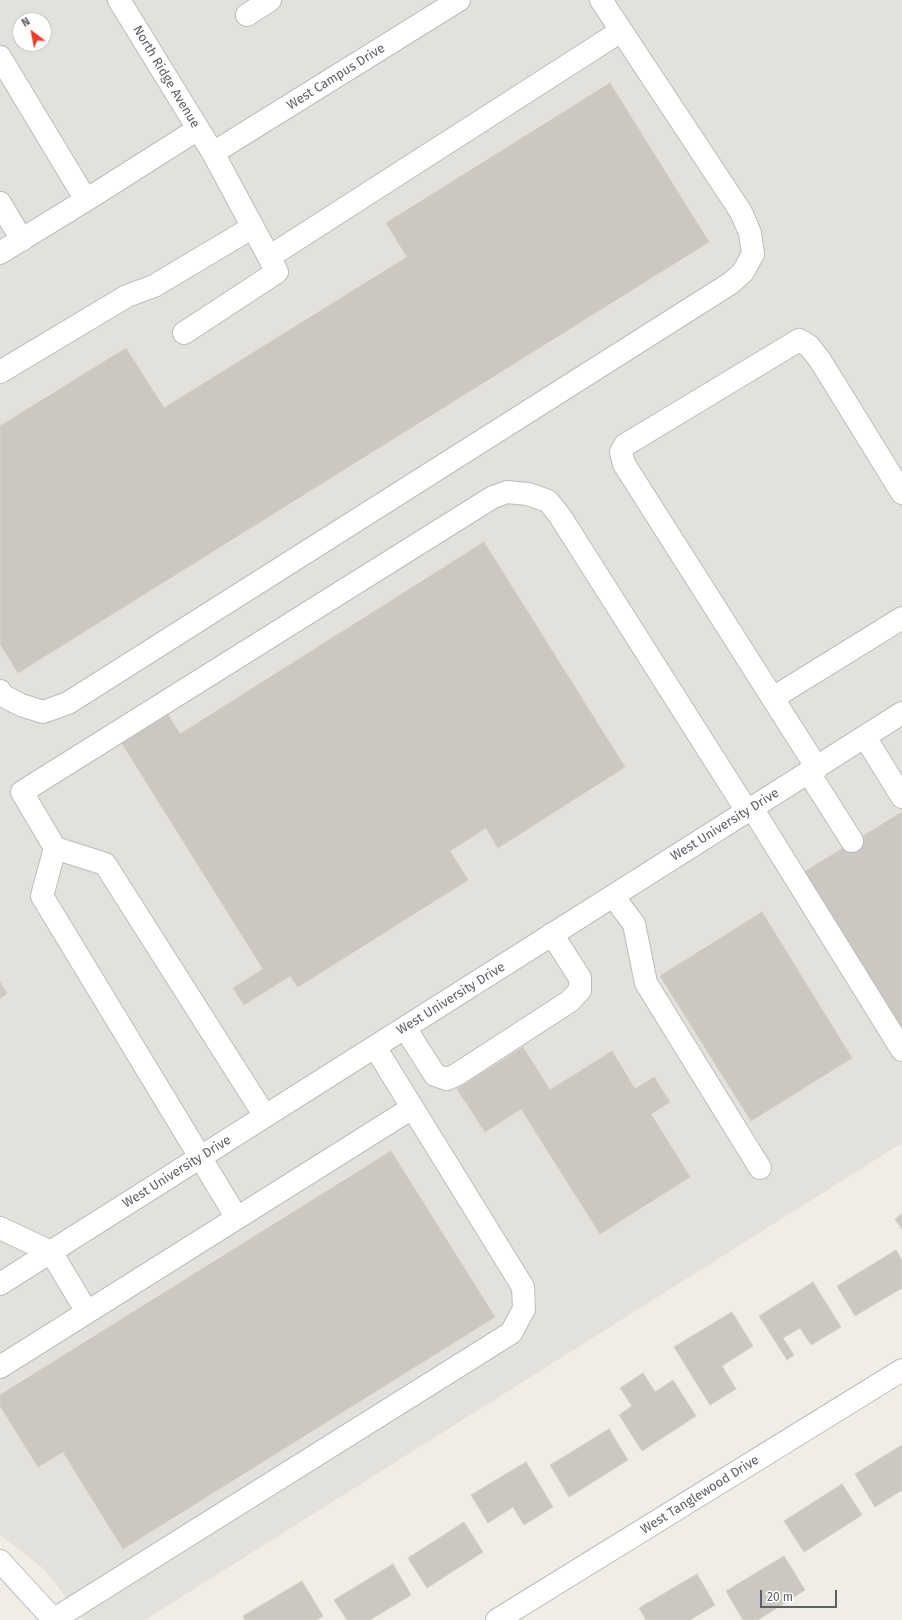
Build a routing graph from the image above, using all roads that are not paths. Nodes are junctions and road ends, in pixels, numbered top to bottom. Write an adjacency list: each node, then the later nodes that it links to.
1 (119, 0): 8 (street, North Ridge Avenue)
2 (270, 0): 5 (street)
3 (459, 0): 9 (street, West Campus Drive)
4 (601, 0): 6 (street)
5 (247, 15)
6 (621, 31): 15 (street); 20 (street)
7 (0, 57): 10 (street)
8 (198, 129): 9 (street, North Ridge Avenue); 10 (street)
9 (213, 153): 12 (street, North Ridge Avenue)
10 (86, 200): 13 (street)
11 (0, 203): 13 (street)
12 (252, 227): 15 (street, North Ridge Avenue); 17 (street)
13 (22, 240): 14 (street)
14 (0, 253)
15 (269, 257): 16 (street, North Ridge Avenue)
16 (184, 333)
17 (0, 372)
18 (902, 493): 21 (street)
19 (902, 618): 21 (street)
20 (0, 691)
21 (772, 698): 24 (street)
22 (901, 715): 23 (street, West University Drive)
23 (865, 737): 24 (street, West University Drive); 25 (street)
24 (813, 770): 26 (street, West University Drive); 27 (street)
25 (902, 797)
26 (750, 810): 28 (street); 29 (street, West University Drive); 33 (street)
27 (852, 842)
28 (55, 848): 35 (street); 36 (street)
29 (613, 896): 30 (street, West University Drive); 37 (street)
30 (552, 934): 31 (street, West University Drive); 31 (street)
31 (405, 1028): 32 (street, West University Drive)
32 (375, 1047): 34 (street); 35 (street, West University Drive)
33 (902, 1050)
34 (412, 1108): 38 (street); 46 (street)
35 (265, 1116): 36 (street, West University Drive)
36 (201, 1157): 38 (street); 40 (street, West University Drive)
37 (760, 1168)
38 (237, 1218): 42 (street)
39 (0, 1228): 40 (street)
40 (51, 1252): 41 (street, West University Drive); 42 (street)
41 (0, 1284)
42 (87, 1312): 43 (street)
43 (0, 1367)
44 (902, 1370): 47 (street, West Tanglewood Drive)
45 (0, 1561): 46 (street)
46 (53, 1620)
47 (497, 1620)

